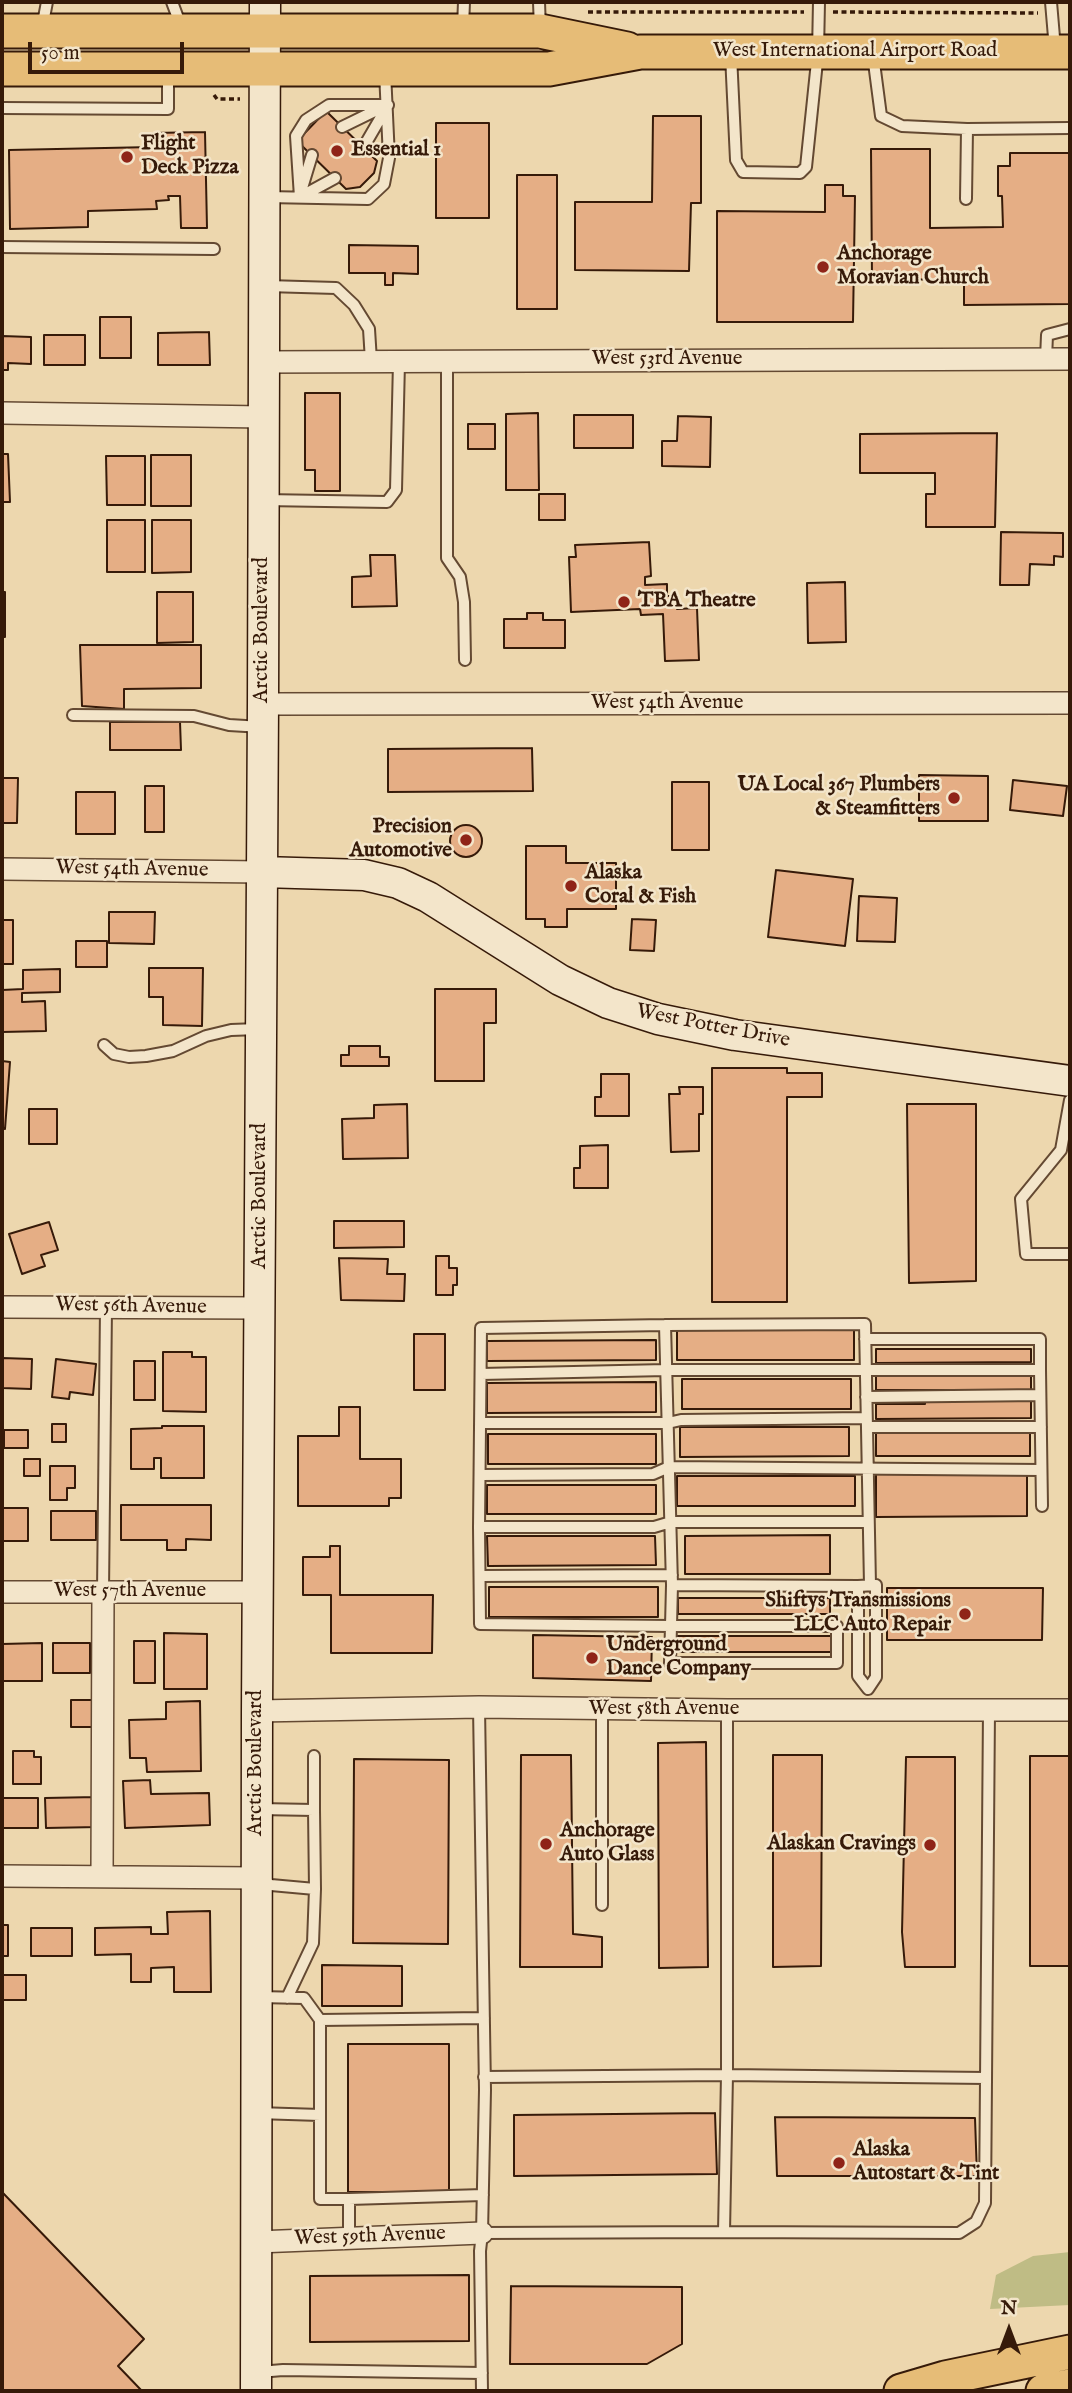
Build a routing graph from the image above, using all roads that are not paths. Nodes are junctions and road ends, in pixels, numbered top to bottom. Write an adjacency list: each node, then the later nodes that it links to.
1 (820, 5): 11 (lane)
2 (1051, 7): 13 (lane)
3 (177, 15): 4 (main road, West International Airport Road); 5 (main road, West International Airport Road)
4 (44, 16): 8 (main road, West International Airport Road)
5 (265, 16): 6 (main road, West International Airport Road); 17 (main road, Arctic Boulevard)
6 (463, 17): 7 (main road, West International Airport Road)
7 (540, 17): 9 (main road, West International Airport Road)
8 (2, 31)
9 (639, 52): 10 (main road, West International Airport Road); 16 (main road, West International Airport Road)
10 (731, 52): 11 (main road, West International Airport Road); 11 (lane)
11 (818, 52): 12 (main road, West International Airport Road)
12 (873, 52): 13 (main road, West International Airport Road); 22 (lane)
13 (1063, 52)
14 (2, 69): 15 (main road, West International Airport Road)
15 (168, 69): 17 (main road, West International Airport Road); 19 (lane)
16 (385, 69): 17 (main road, West International Airport Road); 18 (lane)
17 (265, 70): 26 (main road, Arctic Boulevard)
18 (388, 105): 20 (lane); 23 (lane); 27 (lane); 27 (lane)
19 (2, 108)
20 (342, 127)
21 (1070, 128): 22 (lane)
22 (967, 129): 28 (lane)
23 (363, 148)
24 (312, 155): 27 (lane)
25 (335, 178): 27 (lane)
26 (264, 197): 27 (lane); 31 (main road, Arctic Boulevard)
27 (300, 197)
28 (965, 199)
29 (2, 247): 30 (lane)
30 (214, 248)
31 (264, 286): 35 (lane); 37 (main road, Arctic Boulevard)
32 (1070, 329): 33 (lane)
33 (1046, 359): 34 (street, West 53rd Avenue); 36 (street, West 53rd Avenue)
34 (1070, 359)
35 (371, 361): 37 (street, West 53rd Avenue); 38 (street, West 53rd Avenue)
36 (447, 361): 38 (street, West 53rd Avenue); 42 (lane)
37 (263, 362): 40 (main road, Arctic Boulevard)
38 (399, 362): 41 (lane)
39 (2, 413): 40 (street)
40 (263, 417): 41 (main road, Arctic Boulevard)
41 (263, 500): 45 (main road, Arctic Boulevard)
42 (465, 660)
43 (1070, 703): 45 (street, West 54th Avenue)
44 (73, 715): 45 (lane)
45 (263, 716): 47 (main road, Arctic Boulevard)
46 (2, 869): 47 (street, West 54th Avenue)
47 (262, 872): 48 (main road, Arctic Boulevard); 50 (main road, West Potter Drive)
48 (261, 1029): 49 (lane); 55 (main road, Arctic Boulevard)
49 (104, 1045)
50 (1070, 1081)
51 (1070, 1100): 52 (lane)
52 (1070, 1254)
53 (2, 1307): 54 (street, West 56th Avenue)
54 (106, 1307): 55 (street, West 56th Avenue); 80 (lane)
55 (260, 1308): 81 (main road, Arctic Boulevard)
56 (665, 1325): 57 (lane); 58 (lane); 61 (lane)
57 (865, 1339): 59 (lane); 60 (lane)
58 (666, 1370): 59 (lane); 61 (lane); 66 (lane)
59 (866, 1370): 60 (lane); 63 (lane)
60 (1040, 1370): 62 (lane)
61 (481, 1374): 65 (lane)
62 (1040, 1395): 63 (lane); 67 (lane)
63 (866, 1397): 64 (lane)
64 (867, 1422): 66 (lane); 67 (lane); 69 (lane)
65 (480, 1423): 66 (lane); 71 (lane)
66 (668, 1423): 68 (lane)
67 (1041, 1427): 70 (lane)
68 (669, 1468): 69 (lane); 71 (lane); 73 (lane)
69 (867, 1468): 70 (lane); 74 (lane)
70 (1041, 1470): 72 (lane)
71 (480, 1475): 75 (lane)
72 (1042, 1506)
73 (671, 1522): 74 (lane); 75 (lane); 77 (lane)
74 (868, 1522): 78 (lane)
75 (479, 1527): 76 (lane)
76 (480, 1576): 77 (lane); 82 (lane)
77 (672, 1580): 78 (lane); 82 (lane)
78 (868, 1586): 84 (lane); 85 (lane)
79 (2, 1592): 80 (street, West 57th Avenue)
80 (103, 1592): 81 (street, West 57th Avenue); 96 (street)
81 (258, 1592): 91 (main road, Arctic Boulevard)
82 (671, 1626): 83 (lane); 83 (lane)
83 (837, 1626): 84 (lane)
84 (858, 1627): 85 (lane)
85 (867, 1699): 88 (street, West 58th Avenue); 89 (street, West 58th Avenue)
86 (479, 1707): 87 (street, West 58th Avenue); 91 (street, West 58th Avenue); 102 (lane)
87 (601, 1710): 88 (street, West 58th Avenue); 99 (lane)
88 (727, 1710): 104 (lane)
89 (989, 1710): 90 (street, West 58th Avenue); 106 (lane)
90 (1070, 1710)
91 (257, 1711): 93 (main road, Arctic Boulevard)
92 (314, 1756): 94 (lane)
93 (257, 1809): 94 (lane); 97 (main road, Arctic Boulevard)
94 (314, 1810): 98 (lane)
95 (2, 1876): 96 (street)
96 (102, 1877): 97 (street)
97 (256, 1878): 98 (lane); 100 (main road, Arctic Boulevard)
98 (315, 1889): 101 (lane)
99 (602, 1905)
100 (257, 1997): 101 (lane); 107 (main road, Arctic Boulevard)
101 (287, 1998): 103 (lane)
102 (484, 2018): 103 (lane); 105 (lane)
103 (320, 2020): 108 (lane)
104 (727, 2075): 105 (lane); 106 (lane); 111 (lane)
105 (484, 2077): 109 (lane)
106 (986, 2078): 111 (lane)
107 (257, 2113): 108 (lane); 114 (main road, Arctic Boulevard)
108 (320, 2115): 110 (lane)
109 (483, 2195): 110 (lane); 112 (lane)
110 (349, 2199): 113 (lane)
111 (724, 2232): 112 (lane)
112 (482, 2233): 113 (street, West 59th Avenue); 116 (lane)
113 (349, 2238): 114 (street, West 59th Avenue)
114 (257, 2242): 117 (main road, Arctic Boulevard)
115 (1070, 2352): 120 (main road)
116 (482, 2372): 117 (lane); 119 (lane)
117 (257, 2382)
118 (1070, 2386): 121 (main road)
119 (482, 2391)
120 (901, 2391)
121 (1043, 2391)

